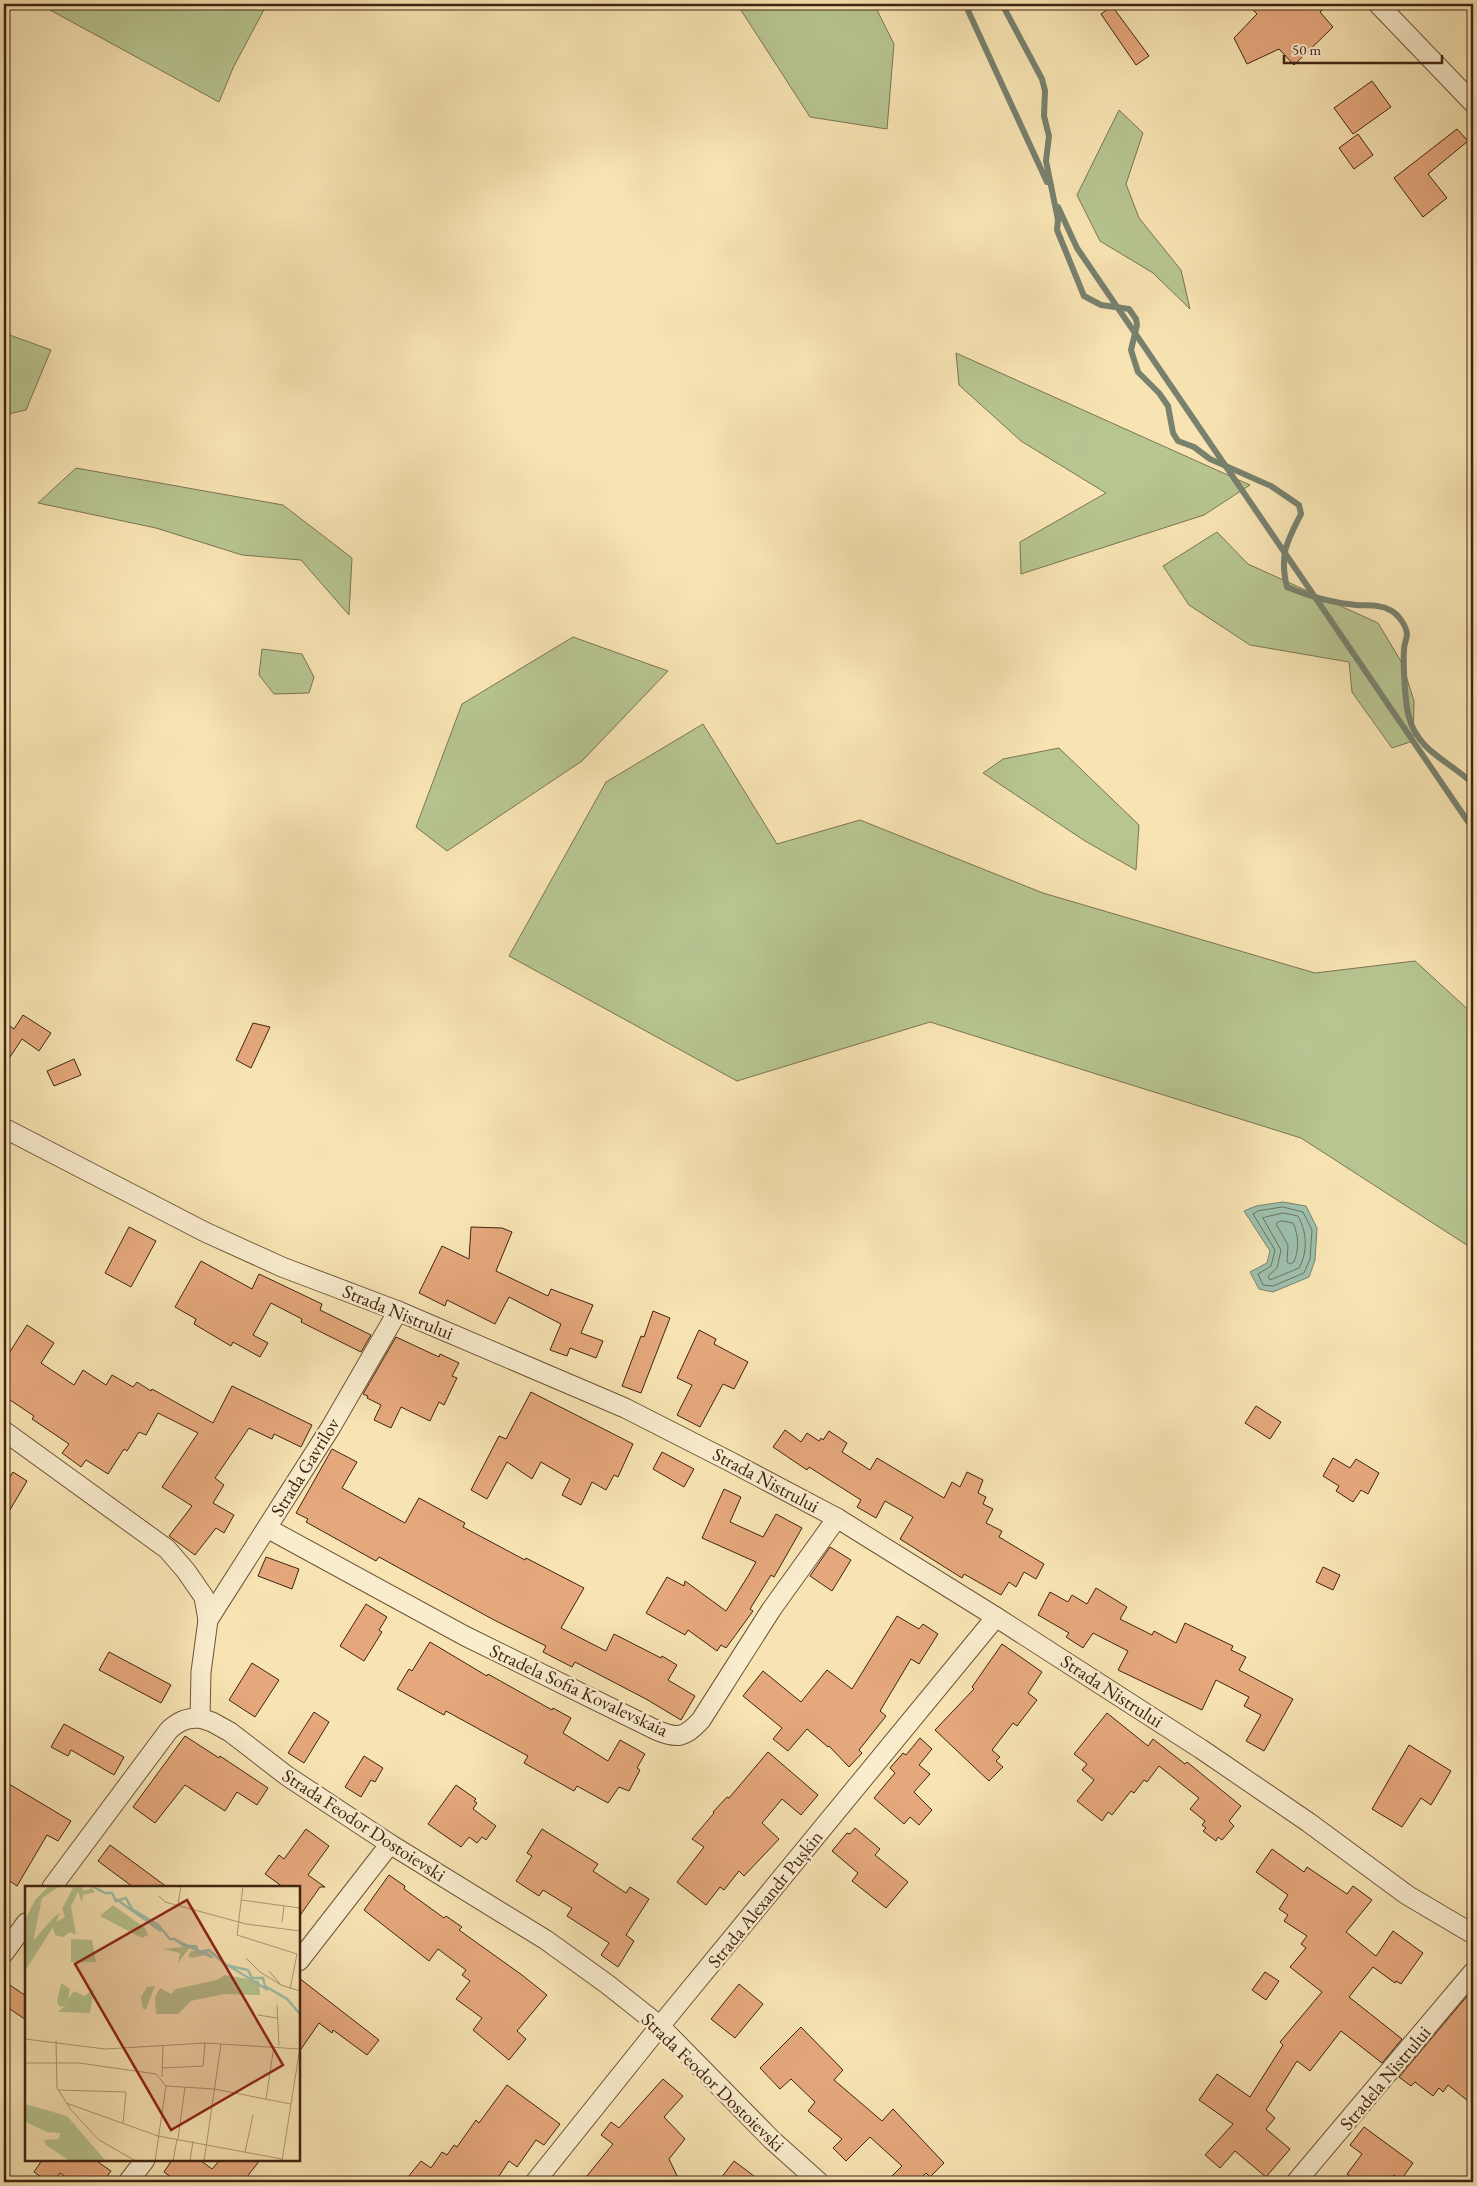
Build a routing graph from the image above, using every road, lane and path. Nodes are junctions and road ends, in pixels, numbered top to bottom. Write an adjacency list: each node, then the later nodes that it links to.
1 (1378, 4): 2 (street)
2 (1473, 103)
3 (4, 1128): 4 (street, Strada Nistrului)
4 (398, 1311): 6 (street, Strada Nistrului); 7 (street, Strada Gavrilov)
5 (4, 1431): 9 (street)
6 (837, 1518): 7 (street, Stradela Sofia Kovalevskaia); 8 (street, Strada Nistrului)
7 (267, 1528): 9 (street, Strada Gavrilov)
8 (996, 1616): 14 (street, Strada Nistrului); 18 (street, Strada Alexandr Pușkin)
9 (208, 1620): 10 (street)
10 (200, 1718): 11 (street, Strada Feodor Dostoievski); 12 (street)
11 (390, 1844): 16 (street); 18 (street, Strada Feodor Dostoievski)
12 (53, 1886)
13 (25, 1924): 15 (street)
14 (1473, 1934)
15 (4, 1953)
16 (300, 1960)
17 (1473, 1972): 23 (street, Stradela Nistrului)
18 (660, 2026): 21 (street, Strada Alexandr Pușkin); 22 (street, Strada Feodor Dostoievski)
19 (144, 2161): 20 (street)
20 (128, 2182)
21 (535, 2182)
22 (819, 2182)
23 (1296, 2182)

